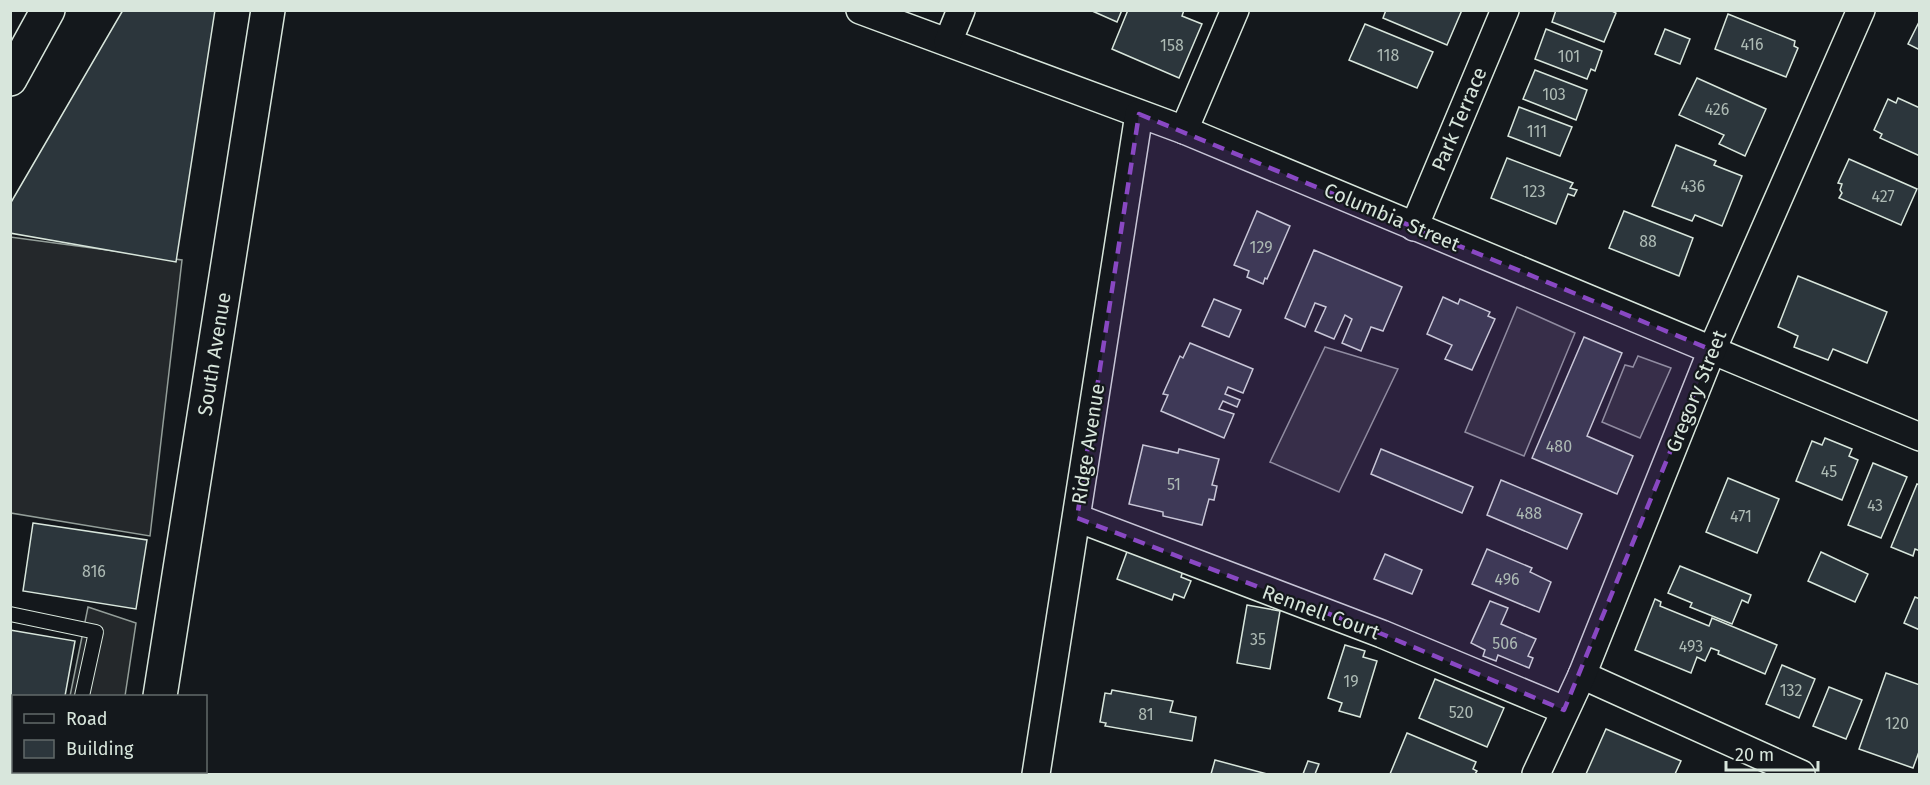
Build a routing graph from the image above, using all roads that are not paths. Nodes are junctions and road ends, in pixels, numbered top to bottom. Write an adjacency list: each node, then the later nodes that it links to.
1 (48, 10): 9 (main road)
2 (268, 10): 19 (main road, South Avenue)
3 (860, 10): 8 (street, Columbia Street)
4 (961, 10): 8 (street)
5 (1236, 10): 11 (street)
6 (1505, 10): 12 (street, Park Terrace)
7 (1861, 10): 13 (street, Gregory Street)
8 (948, 42): 10 (street, Columbia Street)
9 (10, 79)
10 (1139, 114): 11 (street, Columbia Street); 15 (street, Ridge Avenue)
11 (1184, 130): 12 (street, Columbia Street)
12 (1414, 227): 13 (street, Columbia Street)
13 (1712, 350): 14 (street, Columbia Street); 17 (street, Gregory Street)
14 (1920, 437)
15 (1077, 518): 20 (street, Rennell Court); 21 (street, Ridge Avenue)
16 (10, 614): 18 (lane)
17 (1582, 675): 20 (street, Gregory Street); 23 (street)
18 (82, 695)
19 (160, 695)
20 (1564, 710): 22 (street, Gregory Street)
21 (1036, 774)
22 (1536, 774)
23 (1801, 774)

